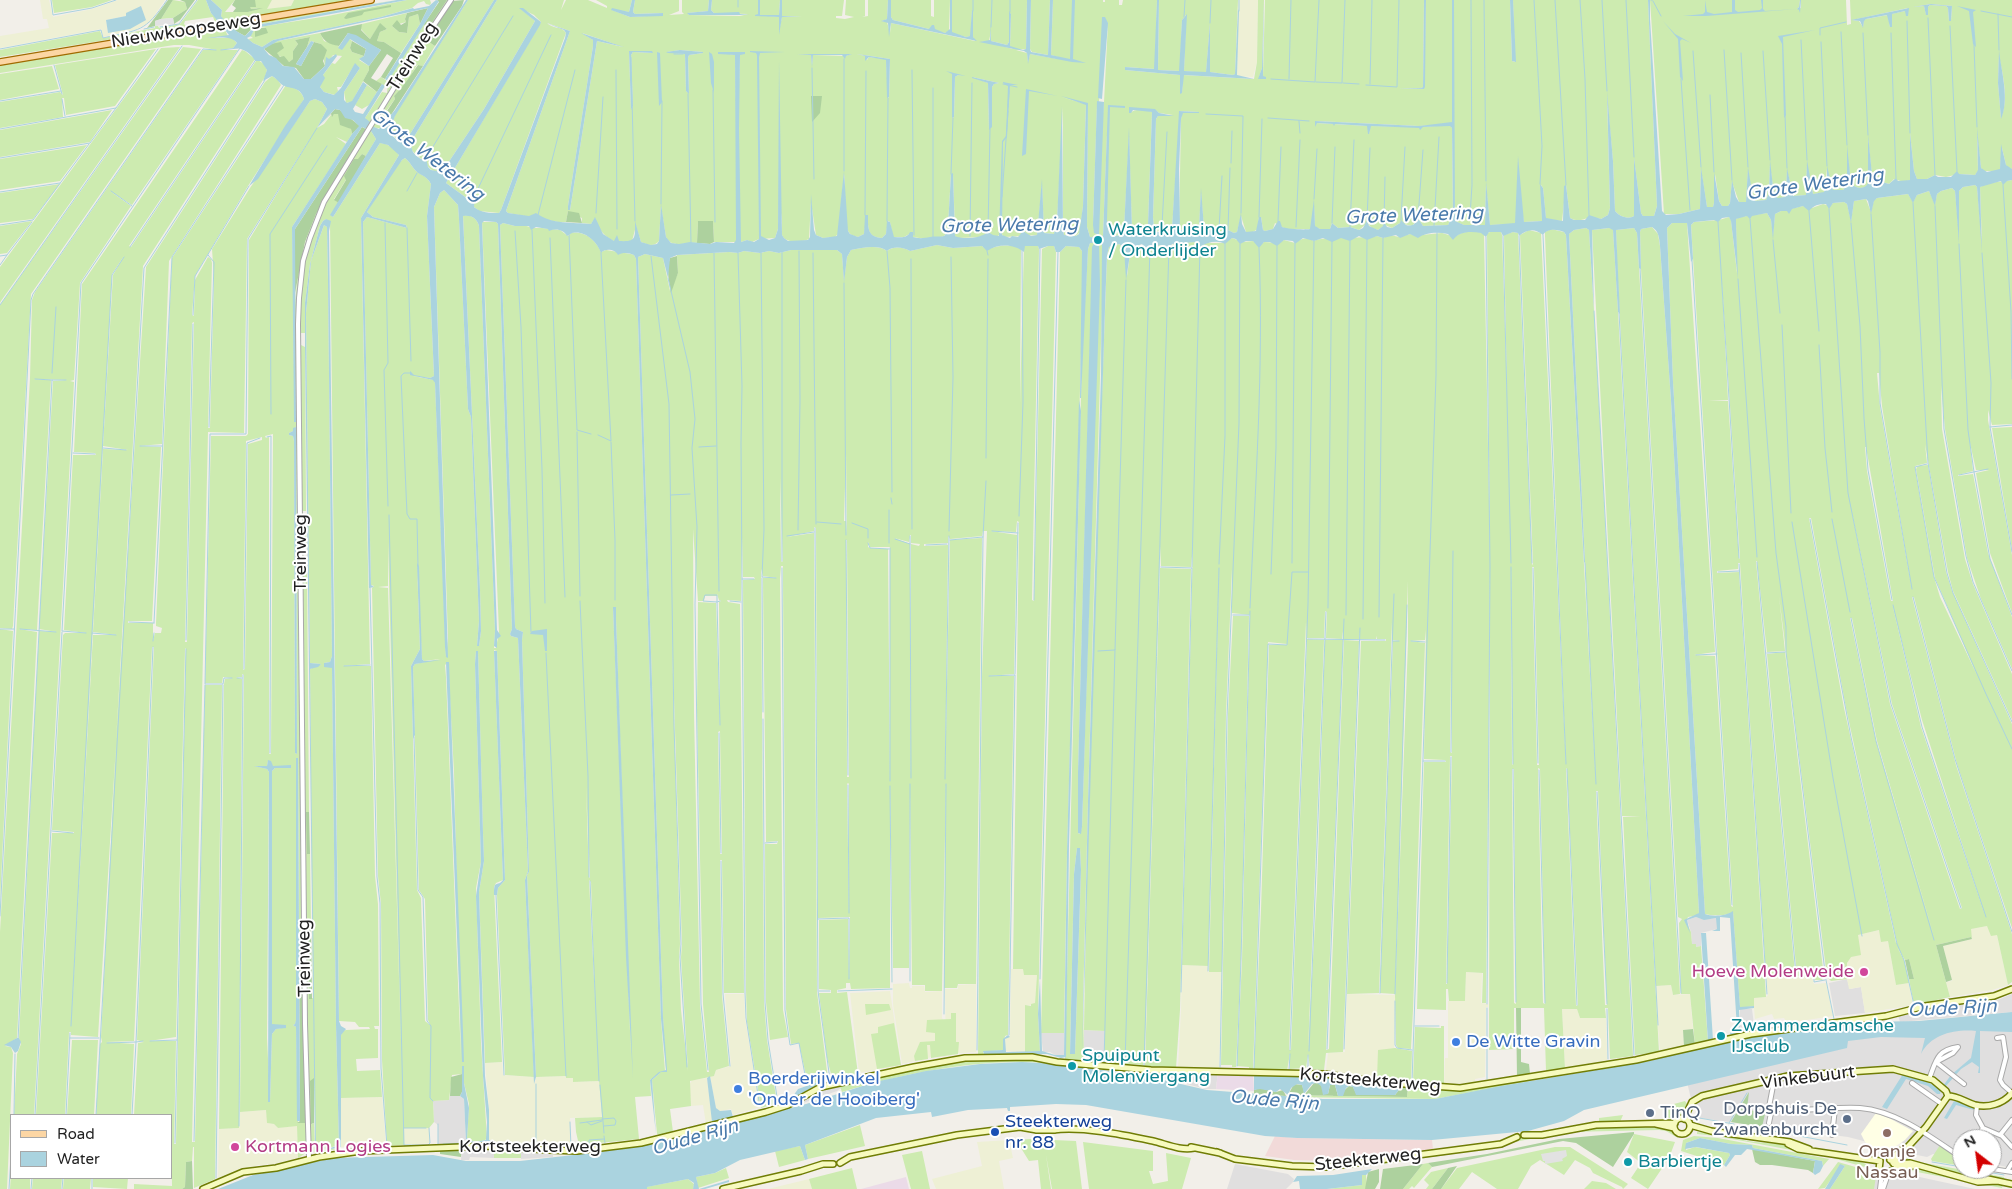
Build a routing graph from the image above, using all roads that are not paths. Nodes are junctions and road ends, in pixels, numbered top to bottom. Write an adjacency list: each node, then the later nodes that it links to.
1 (371, 0): 3 (main road, Nieuwkoopseweg)
2 (451, 0): 29 (street, Treinweg)
3 (0, 62)
4 (2012, 989): 29 (street, Kortsteekterweg)
5 (1997, 1038): 11 (street)
6 (1936, 1062): 6 (street); 7 (street); 10 (street)
7 (1929, 1079): 8 (street, Vinkebuurt); 12 (street, Vinkebuurt)
8 (1772, 1080): 15 (street); 17 (street, Vinkebuurt)
9 (1912, 1083): 13 (street)
10 (1964, 1084)
11 (2012, 1093): 14 (street)
12 (1948, 1096): 13 (street); 14 (street)
13 (1942, 1104): 23 (street)
14 (1977, 1105): 22 (street)
15 (1772, 1108): 16 (street); 19 (street)
16 (1835, 1109): 23 (street); 25 (street)
17 (1684, 1119): 20 (street); 21 (street)
18 (2012, 1120): 24 (street)
19 (1769, 1123)
20 (1675, 1125): 21 (street); 37 (street, Steekterweg)
21 (1689, 1128): 31 (street)
22 (1984, 1128)
23 (1922, 1131): 28 (street); 32 (street)
24 (2002, 1132)
25 (1832, 1135)
26 (2002, 1137): 27 (street)
27 (2012, 1147)
28 (1952, 1151)
29 (309, 1159): 36 (street, Kortsteekterweg)
30 (2012, 1163): 33 (street)
31 (1879, 1164): 32 (street); 34 (street)
32 (1893, 1164): 34 (street); 35 (street)
33 (2010, 1172)
34 (1885, 1173): 38 (street)
35 (2012, 1184)
36 (203, 1189)
37 (723, 1189)
38 (1882, 1189)

